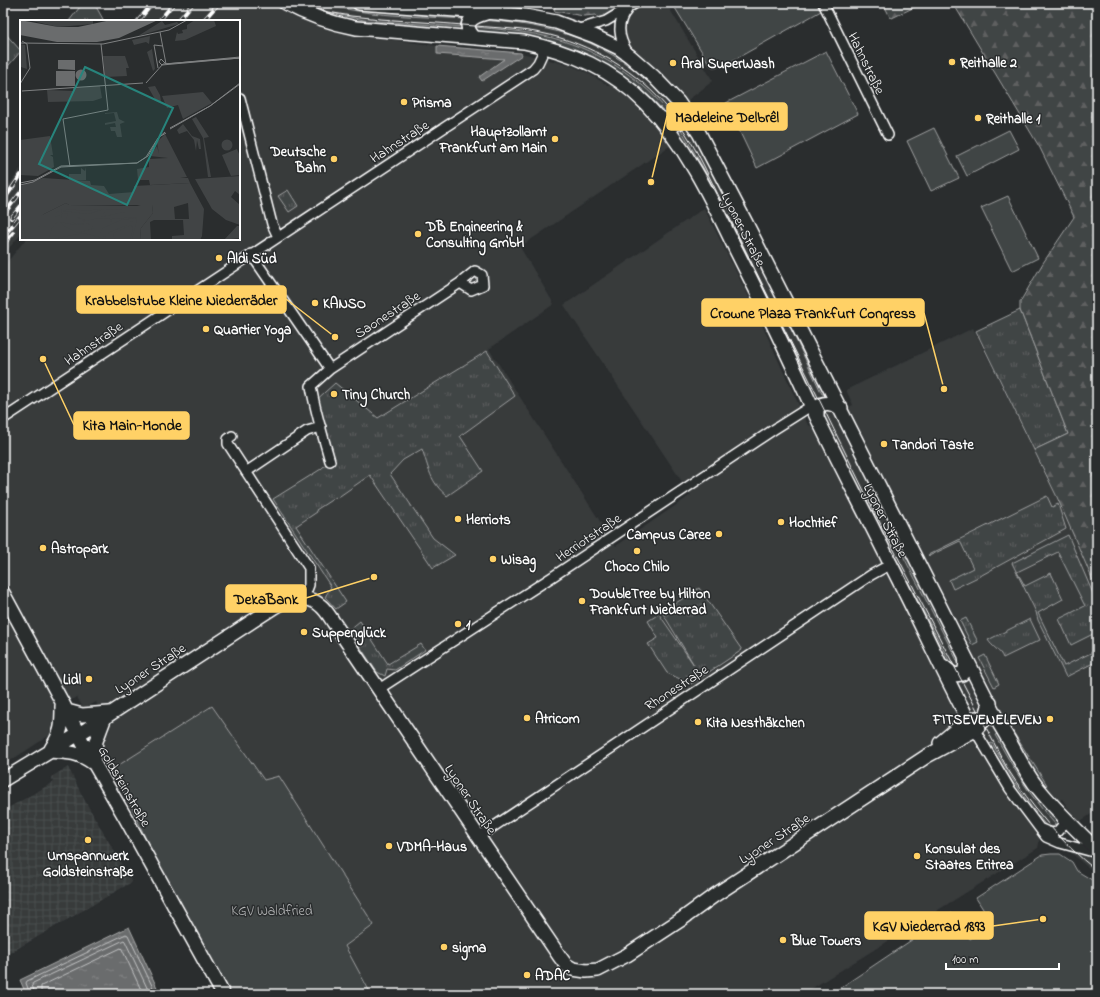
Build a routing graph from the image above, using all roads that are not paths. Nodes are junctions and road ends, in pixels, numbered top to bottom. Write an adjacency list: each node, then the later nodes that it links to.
1 (284, 3): 7 (main road, Lyoner Straße)
2 (359, 3): 5 (main road, Lyoner Straße)
3 (822, 3): 13 (street, Hahnstraße)
4 (633, 5): 6 (street); 9 (street)
5 (486, 13): 6 (main road, Lyoner Straße); 7 (main road)
6 (579, 29): 9 (main road, Lyoner Straße)
7 (474, 37): 8 (main road, Lyoner Straße)
8 (546, 46): 12 (main road, Lyoner Straße); 14 (street, Hahnstraße)
9 (630, 56): 11 (main road, Lyoner Straße)
10 (240, 98): 14 (street)
11 (678, 102): 12 (main road); 18 (main road, Lyoner Straße)
12 (656, 115): 19 (main road, Lyoner Straße)
13 (888, 135)
14 (278, 237): 15 (street, Hahnstraße)
15 (251, 254): 17 (street); 20 (street, Hahnstraße)
16 (460, 283): 17 (street, Saonestraße)
17 (330, 369): 21 (street, Saonestraße)
18 (841, 408): 19 (main road); 28 (main road, Lyoner Straße)
19 (814, 411): 25 (main road, Lyoner Straße); 30 (street, Herriotstraße)
20 (3, 419)
21 (321, 427): 23 (street, Saonestraße); 24 (street)
22 (232, 436): 24 (street)
23 (330, 461)
24 (246, 472): 27 (street)
25 (891, 564): 29 (main road, Lyoner Straße); 41 (street, Rhonestraße)
26 (3, 593): 31 (main road, Goldsteinstraße)
27 (304, 598): 30 (main road, Lyoner Straße); 33 (main road, Lyoner Straße)
28 (965, 655): 29 (main road); 32 (main road, Lyoner Straße)
29 (937, 658): 34 (main road, Lyoner Straße)
30 (379, 689): 41 (main road, Lyoner Straße)
31 (64, 706): 33 (main road); 35 (main road, Goldsteinstraße); 36 (main road)
32 (988, 710): 34 (main road, Lyoner Straße); 39 (main road)
33 (108, 715): 35 (main road, Lyoner Straße); 37 (main road)
34 (972, 725): 40 (street); 41 (main road, Lyoner Straße)
35 (78, 734): 36 (main road, Lyoner Straße); 37 (main road, Goldsteinstraße)
36 (50, 751): 37 (main road); 38 (main road, Lyoner Straße)
37 (93, 763): 43 (main road, Goldsteinstraße)
38 (3, 780)
39 (1062, 817): 40 (street); 42 (main road)
40 (1038, 827): 42 (street)
41 (478, 837)
42 (1097, 852)
43 (223, 994)

